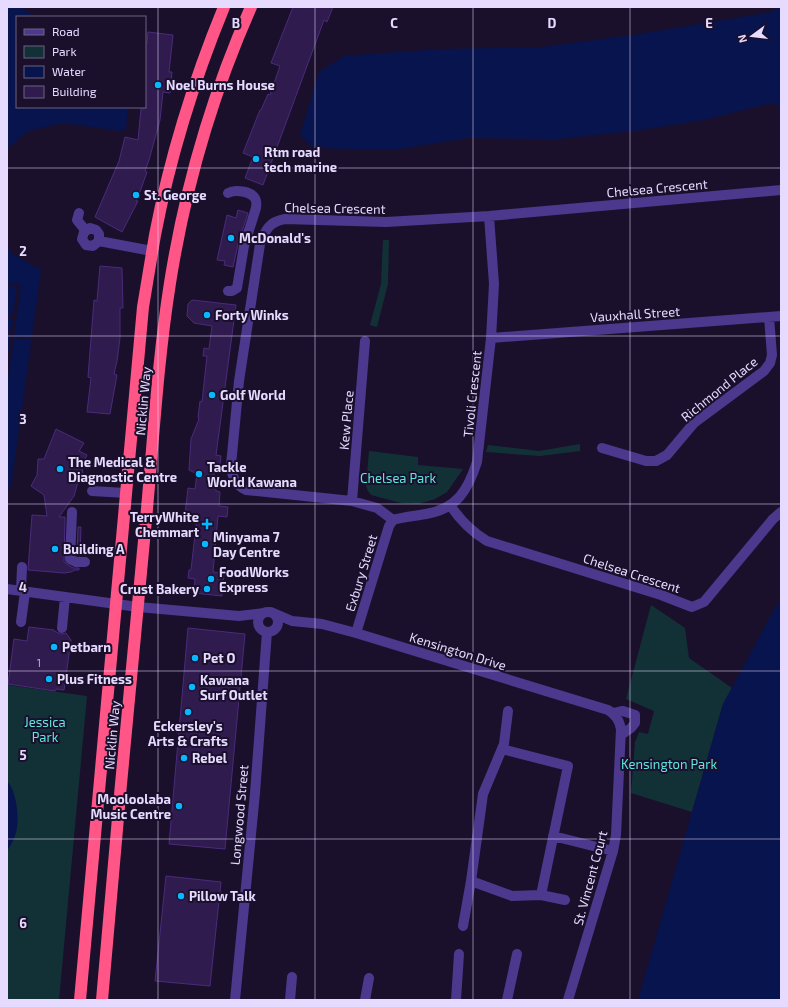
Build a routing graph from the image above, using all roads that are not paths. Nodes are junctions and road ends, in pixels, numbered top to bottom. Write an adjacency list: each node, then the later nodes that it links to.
1 (224, 7): 7 (highway, Nicklin Way)
2 (251, 7): 27 (highway, Nicklin Way)
3 (781, 190): 6 (street, Chelsea Crescent)
4 (228, 193): 8 (street)
5 (79, 213): 7 (street)
6 (490, 216): 11 (street, Tivoli Crescent); 16 (street, Chelsea Crescent)
7 (152, 251): 15 (highway, Nicklin Way)
8 (228, 291)
9 (781, 316): 10 (street, Vauxhall Street)
10 (769, 317): 11 (street, Vauxhall Street); 13 (street, Richmond Place)
11 (491, 338): 17 (street, Tivoli Crescent)
12 (366, 341): 16 (street, Kew Place)
13 (602, 448)
14 (92, 490): 15 (street)
15 (126, 493): 26 (highway, Nicklin Way)
16 (352, 501): 20 (street, Chelsea Crescent)
17 (450, 505): 19 (street, Chelsea Crescent); 20 (street, Tivoli Crescent)
18 (72, 512): 21 (street)
19 (781, 512)
20 (392, 520): 36 (street, Exbury Street)
21 (85, 562)
22 (22, 566): 24 (street)
23 (7, 589): 24 (street)
24 (23, 591): 25 (street); 31 (street)
25 (65, 597): 26 (street); 34 (street)
26 (115, 604): 27 (street); 51 (highway, Nicklin Way)
27 (138, 607): 29 (street); 52 (highway, Nicklin Way)
28 (267, 612): 29 (street); 30 (street, Kensington Drive); 32 (street); 33 (street)
29 (240, 616): 32 (street)
30 (292, 621): 33 (street, Kensington Drive); 36 (street, Kensington Drive)
31 (21, 622)
32 (258, 625): 35 (street)
33 (277, 625): 35 (street)
34 (62, 628)
35 (267, 632): 53 (street, Longwood Street)
36 (356, 633): 38 (street, Kensington Drive)
37 (508, 711): 40 (street)
38 (614, 713): 39 (street, St. Vincent Court); 39 (street, Kensington Drive)
39 (621, 735): 42 (street, St. Vincent Court)
40 (502, 749): 41 (street); 43 (street)
41 (553, 836): 42 (street); 44 (street)
42 (613, 851): 58 (street, St. Vincent Court)
43 (471, 881): 44 (street); 46 (street)
44 (542, 895): 45 (street)
45 (565, 900)
46 (463, 926)
47 (459, 954): 56 (street)
48 (517, 954): 57 (street)
49 (292, 977): 54 (street)
50 (369, 978): 55 (street)
51 (80, 1000)
52 (102, 1000)
53 (235, 1000)
54 (290, 1000)
55 (365, 1000)
56 (456, 1000)
57 (507, 1000)
58 (568, 1000)

